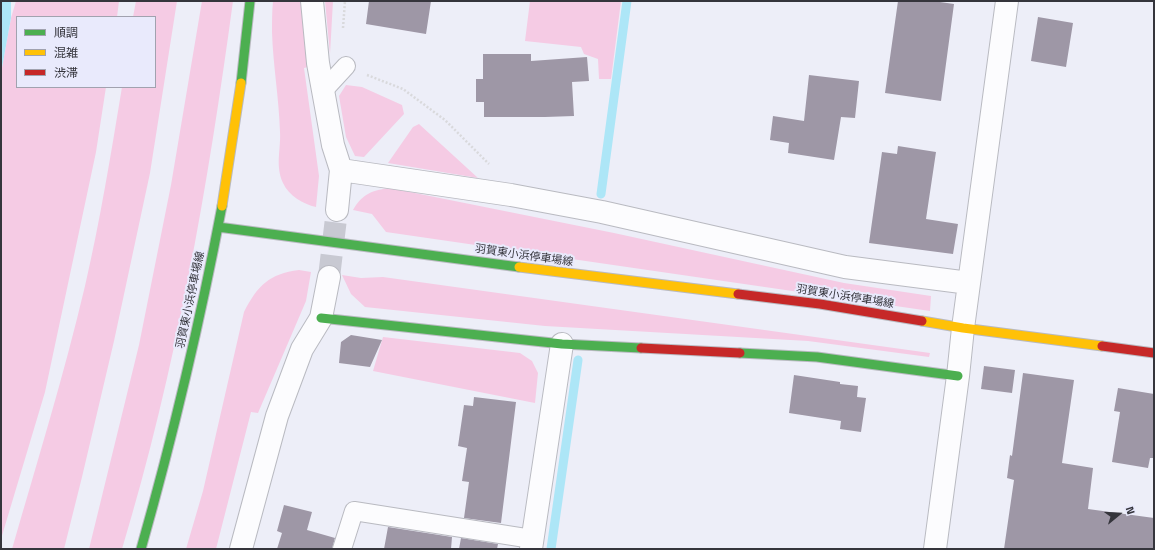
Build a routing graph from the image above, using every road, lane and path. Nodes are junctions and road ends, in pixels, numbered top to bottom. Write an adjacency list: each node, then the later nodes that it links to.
1 (250, 1): 10 (main road)
2 (312, 1): 6 (street)
3 (345, 1): 5 (path)
4 (1007, 1): 12 (street)
5 (346, 66): 6 (lane); 8 (path)
6 (323, 91): 7 (street)
7 (341, 170): 8 (street); 9 (street)
8 (512, 196): 12 (street)
9 (337, 210)
10 (218, 227): 14 (main road, 羽賀東小浜停車場線); 19 (main road, 羽賀東小浜停車場線)
11 (329, 277): 13 (street)
12 (969, 283): 14 (street)
13 (321, 318): 15 (main road); 20 (street)
14 (963, 328): 16 (main road, 羽賀東小浜停車場線); 17 (street)
15 (562, 344): 17 (main road); 18 (street)
16 (1154, 353)
17 (958, 376): 22 (street)
18 (531, 544): 21 (lane)
19 (141, 549)
20 (241, 549)
21 (342, 549)
22 (935, 549)

